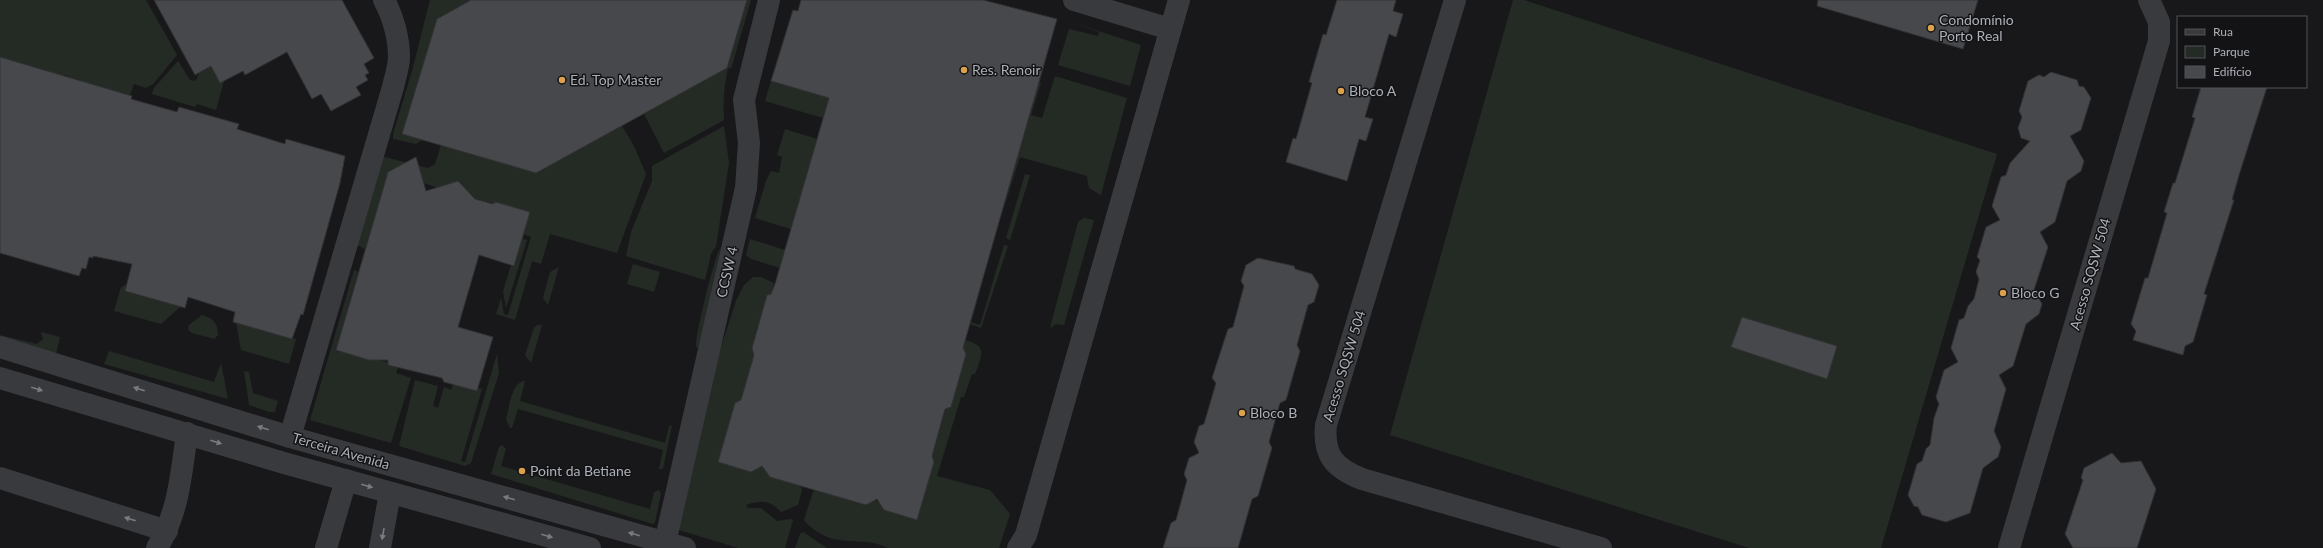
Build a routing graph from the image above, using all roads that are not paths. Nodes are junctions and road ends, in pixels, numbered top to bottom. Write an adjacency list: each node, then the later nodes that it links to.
1 (384, 0): 11 (street)
2 (769, 0): 17 (street, CCSW 4)
3 (1074, 0): 7 (street)
4 (1179, 0): 7 (street)
5 (1455, 0): 21 (street, Acesso SQSW 504)
6 (2149, 0): 22 (street, Acesso SQSW 504)
7 (1170, 29): 16 (street)
8 (0, 347): 11 (street, Terceira Avenida, one-way to 8)
9 (0, 378): 10 (street, Terceira Avenida, one-way to 10)
10 (187, 433): 13 (street, Terceira Avenida, one-way to 13); 15 (street)
11 (290, 437): 17 (street, Terceira Avenida, one-way to 11)
12 (0, 478): 15 (street, one-way to 12)
13 (346, 480): 14 (street, Terceira Avenida, one-way to 14); 19 (street)
14 (390, 493): 18 (street, Terceira Avenida, one-way to 18); 20 (street, one-way to 20)
15 (162, 539)
16 (1024, 544)
17 (675, 545)
18 (581, 547)
19 (326, 548)
20 (380, 548)
21 (1601, 548)
22 (2009, 548)

